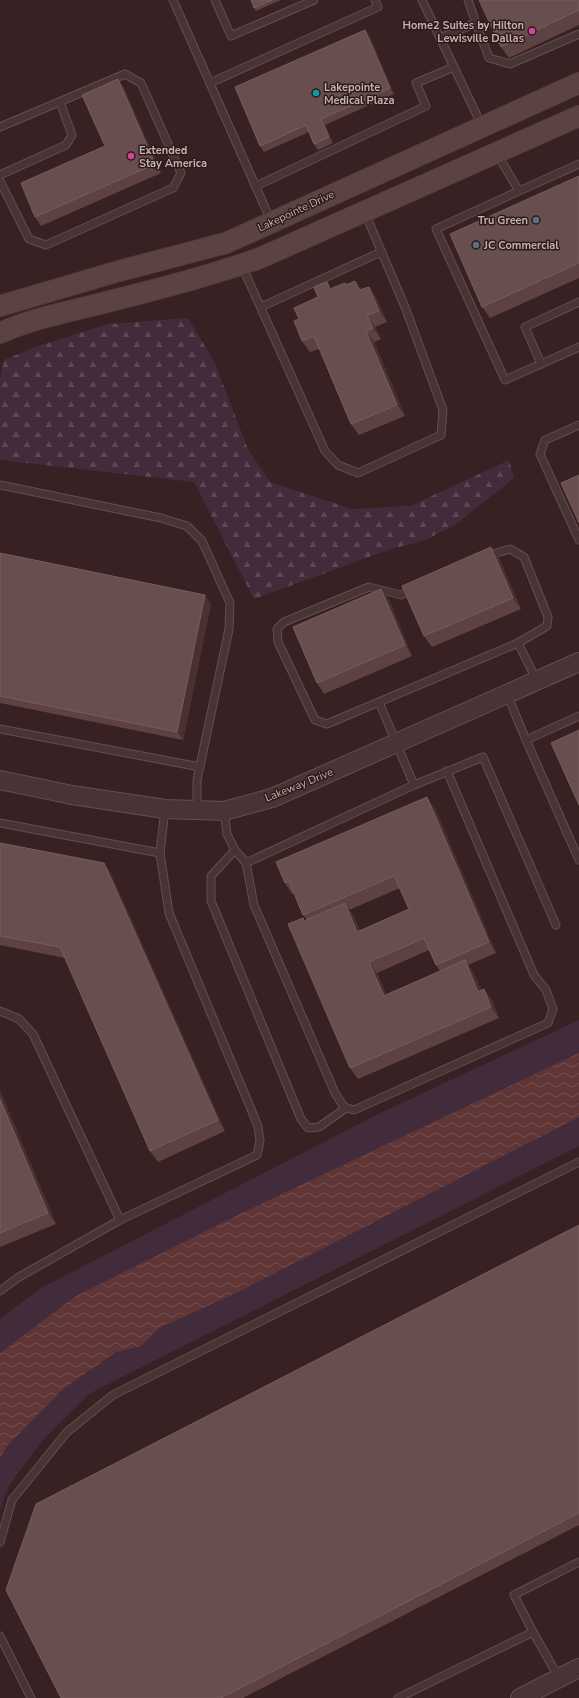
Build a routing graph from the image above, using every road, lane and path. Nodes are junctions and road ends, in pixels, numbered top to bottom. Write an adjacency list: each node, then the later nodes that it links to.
1 (173, 0): 11 (lane)
2 (215, 0): 3 (lane)
3 (314, 0)
4 (376, 0): 11 (lane)
5 (422, 0): 9 (lane)
6 (468, 0): 7 (lane)
7 (476, 23): 8 (lane); 9 (lane)
8 (579, 34)
9 (440, 38): 10 (lane)
10 (454, 67): 15 (lane); 21 (lane)
11 (210, 83): 21 (lane)
12 (579, 83): 15 (main road, Lakepointe Drive)
13 (60, 102): 16 (lane); 19 (lane); 20 (lane)
14 (579, 116): 17 (main road)
15 (482, 126): 17 (main road); 24 (main road, Lakepointe Drive)
16 (0, 127)
17 (496, 153): 22 (lane); 23 (main road)
18 (579, 164): 22 (lane)
19 (0, 175)
20 (0, 182)
21 (256, 186): 24 (lane)
22 (519, 191): 33 (lane)
23 (364, 211): 25 (lane); 26 (main road)
24 (271, 222): 28 (main road, Lakepointe Drive)
25 (381, 252): 29 (lane); 29 (lane)
26 (242, 264): 29 (lane); 31 (main road)
27 (579, 302): 33 (lane)
28 (0, 306)
29 (261, 307)
30 (0, 310): 31 (main road)
31 (5, 331)
32 (579, 347): 33 (lane)
33 (541, 364)
34 (579, 425): 36 (lane)
35 (0, 485): 48 (lane)
36 (579, 540)
37 (477, 560): 39 (lane)
38 (422, 585): 43 (lane)
39 (518, 643): 41 (lane); 43 (lane)
40 (579, 662): 41 (street, Lakeway Drive)
41 (537, 681): 42 (street, Lakeway Drive)
42 (507, 694): 46 (lane); 47 (street, Lakeway Drive)
43 (379, 702): 47 (lane)
44 (579, 716): 46 (lane)
45 (0, 729): 48 (lane)
46 (526, 740): 58 (lane)
47 (398, 743): 51 (lane); 54 (street, Lakeway Drive)
48 (200, 767): 53 (lane)
49 (447, 771): 51 (lane); 60 (lane); 62 (lane)
50 (0, 780): 52 (street, Lakeway Drive)
51 (414, 785): 59 (lane)
52 (164, 809): 53 (street, Lakeway Drive); 57 (lane)
53 (198, 810): 54 (street, Lakeway Drive)
54 (224, 810): 56 (lane)
55 (0, 823): 57 (lane)
56 (235, 850): 59 (lane); 62 (lane)
57 (160, 853): 64 (lane)
58 (579, 860)
59 (246, 863): 62 (lane)
60 (556, 925)
61 (0, 1011): 64 (lane)
62 (346, 1108)
63 (579, 1162): 66 (lane)
64 (120, 1220): 65 (lane)
65 (0, 1291)
66 (0, 1542)
67 (579, 1562): 68 (lane)
68 (533, 1632): 71 (lane); 73 (lane)
69 (0, 1636): 72 (lane)
70 (579, 1668): 71 (street)
71 (559, 1678): 74 (street)
72 (31, 1698)
73 (398, 1698)
74 (520, 1698)

